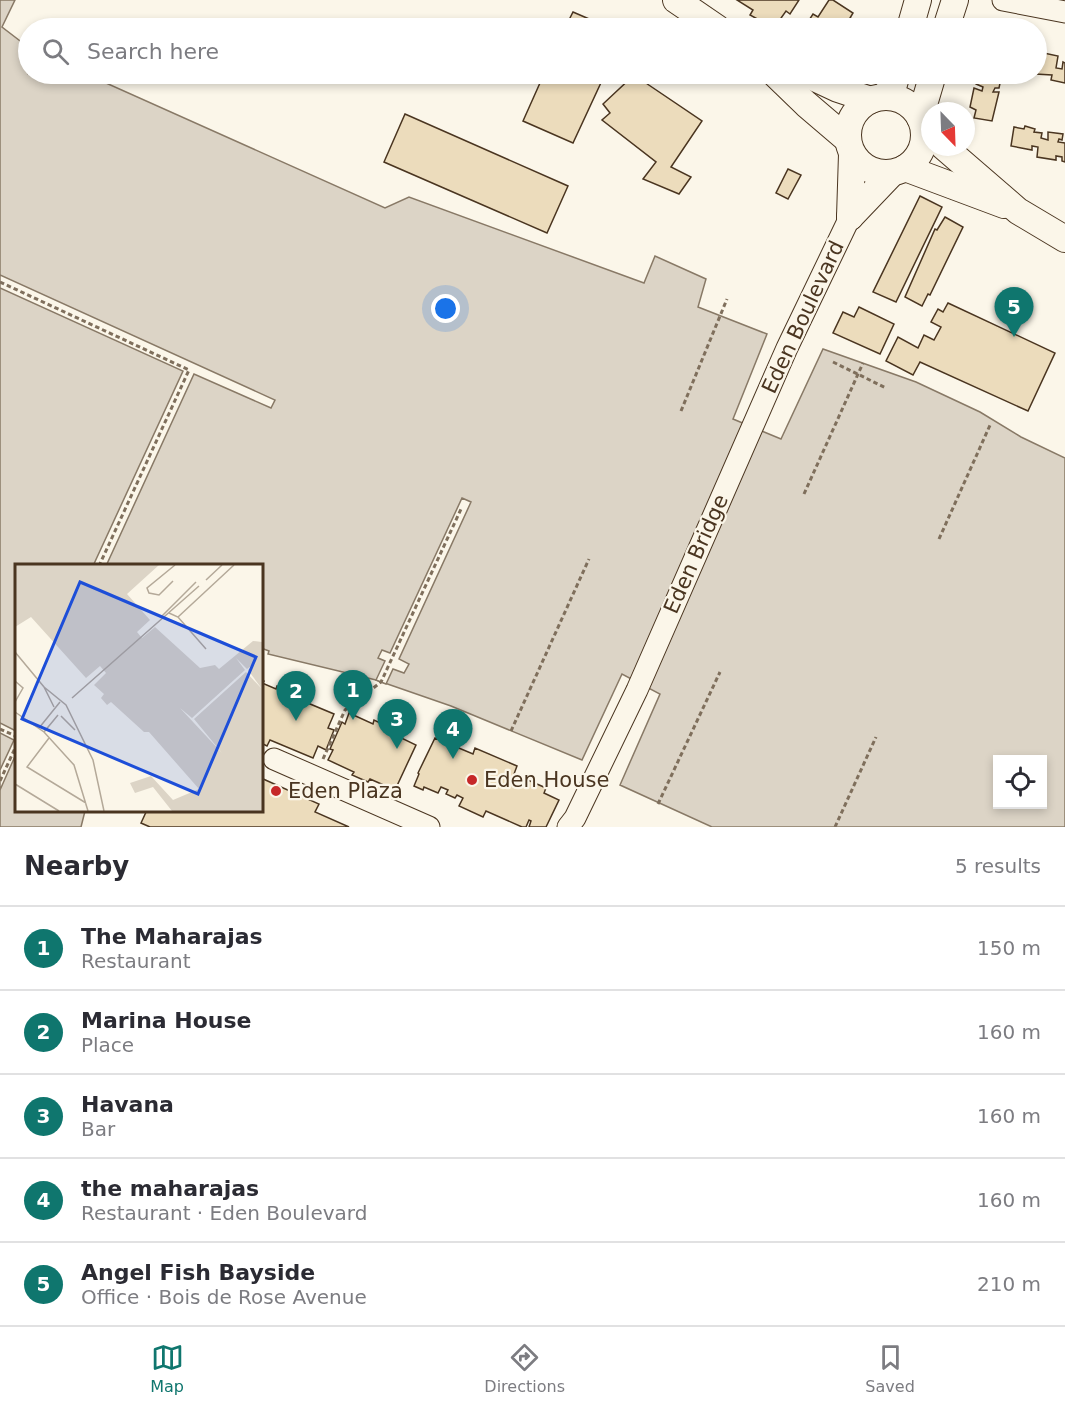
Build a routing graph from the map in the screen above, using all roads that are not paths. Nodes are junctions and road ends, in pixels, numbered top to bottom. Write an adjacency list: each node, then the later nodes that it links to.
1 (676, 0): 6 (main road)
2 (918, 0): 7 (main road)
3 (955, 0): 8 (main road)
4 (1003, 0): 5 (street)
5 (1065, 12)
6 (702, 18)
7 (913, 18)
8 (949, 18)
9 (785, 84): 16 (main road)
10 (827, 84): 13 (main road)
11 (894, 84): 13 (main road)
12 (931, 84): 14 (main road)
13 (878, 99): 15 (main road); 16 (main road)
14 (928, 102)
15 (921, 124)
16 (850, 146): 19 (main road); 21 (main road)
17 (921, 146): 19 (main road)
18 (954, 156): 20 (main road)
19 (898, 171): 20 (main road); 21 (main road)
20 (1018, 211): 22 (main road)
21 (850, 217): 23 (street, Eden Boulevard)
22 (1065, 239)
23 (756, 418): 25 (street, Eden Bridge)
24 (274, 759): 26 (street)
25 (572, 824)
26 (429, 827)

